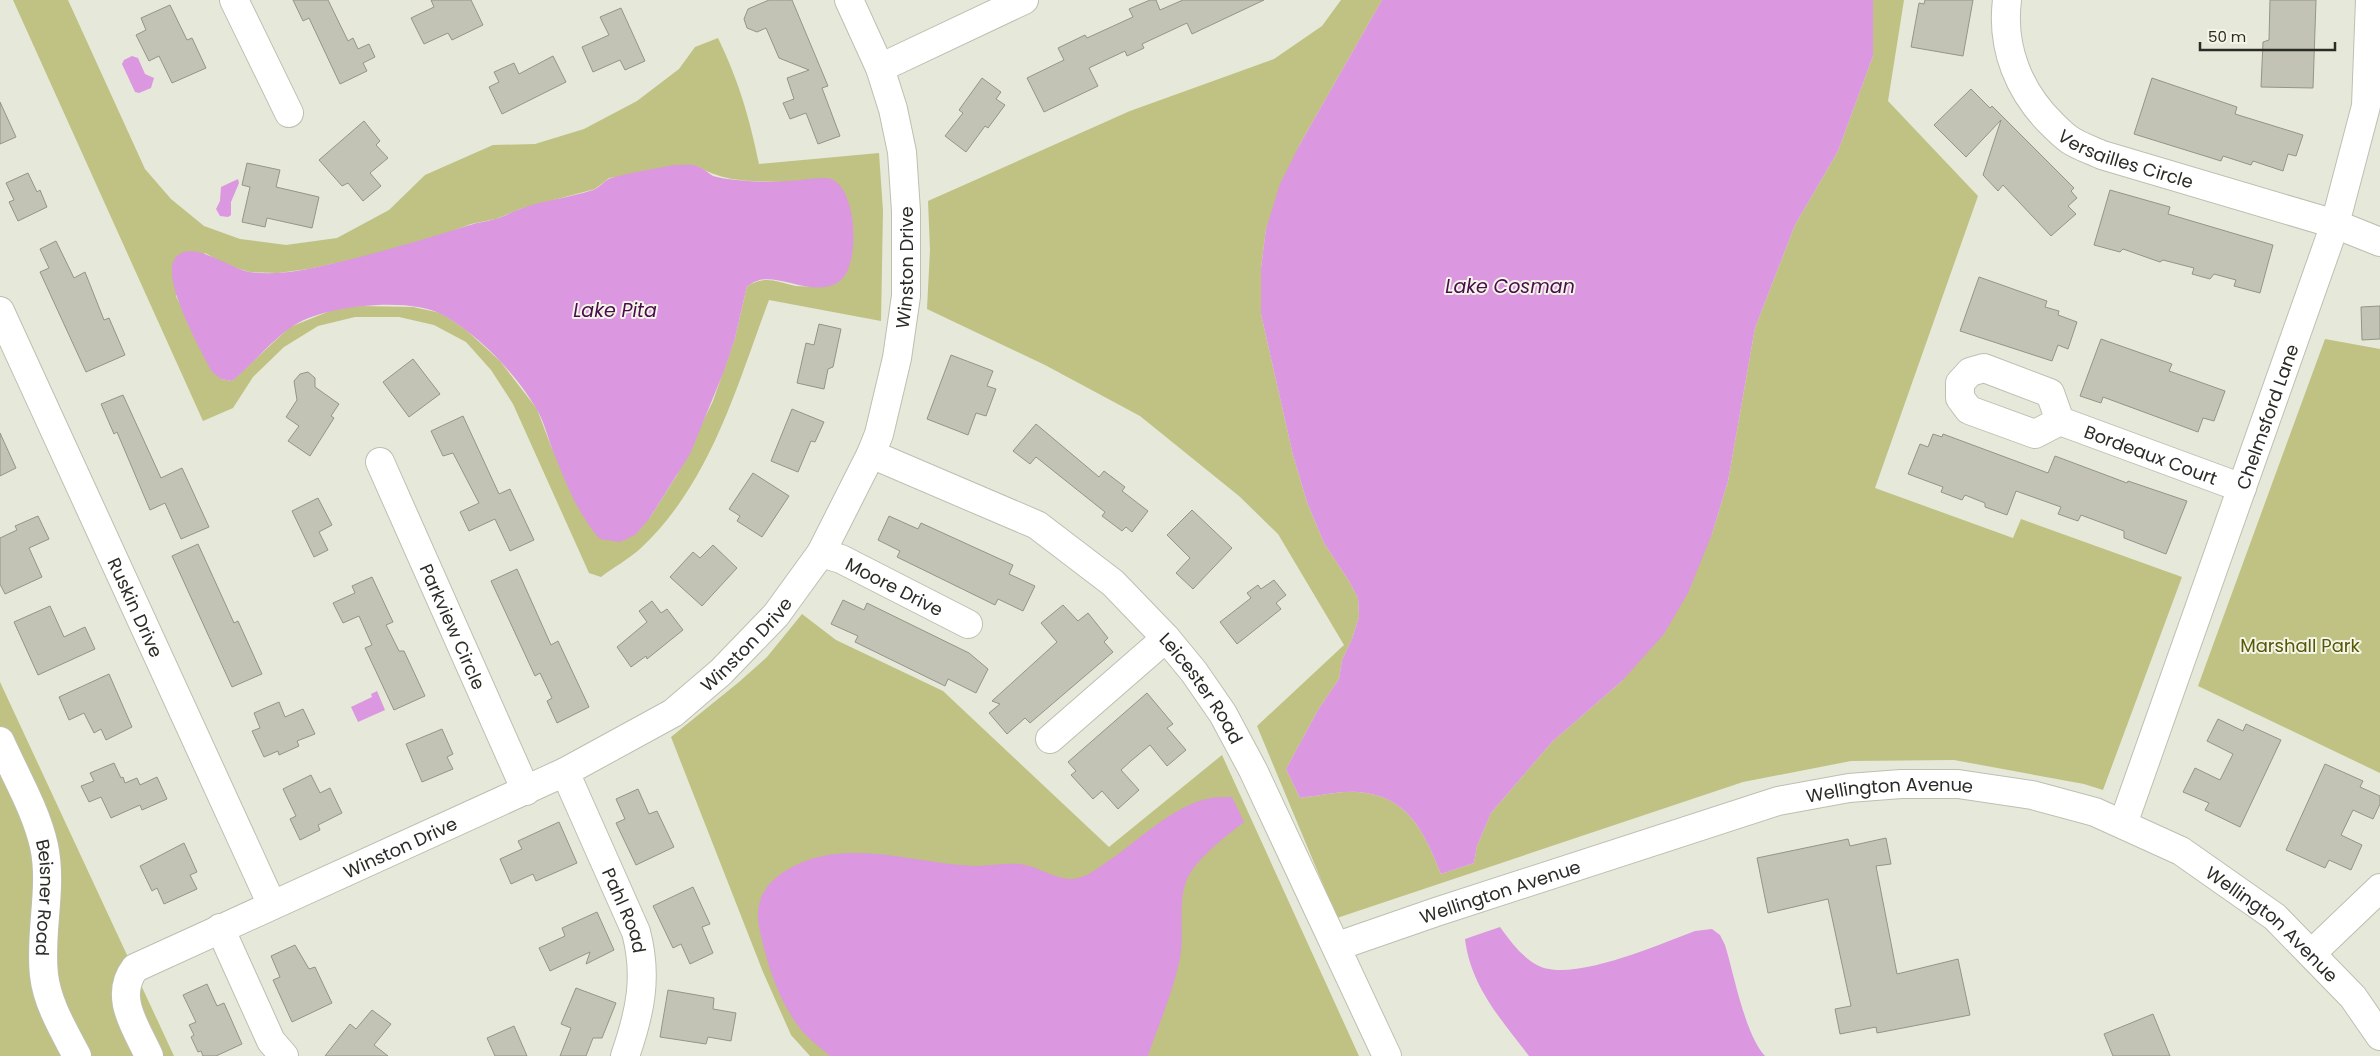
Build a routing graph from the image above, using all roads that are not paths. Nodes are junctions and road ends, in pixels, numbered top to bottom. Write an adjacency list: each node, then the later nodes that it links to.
1 (234, 0): 7 (street)
2 (849, 0): 6 (street, Winston Drive)
3 (1024, 0): 6 (street)
4 (2006, 0): 8 (street, Versailles Circle)
5 (2370, 0): 8 (street, Chelmsford Lane)
6 (880, 68): 12 (street, Winston Drive)
7 (289, 113)
8 (2335, 224): 9 (street, Versailles Circle); 14 (street, Chelmsford Lane)
9 (2380, 242)
10 (0, 311): 24 (street, Ruskin Drive)
11 (2060, 421): 14 (street, Bordeaux Court)
12 (871, 454): 15 (street, Winston Drive); 17 (street, Leicester Road)
13 (380, 462): 21 (street, Parkview Circle)
14 (2242, 488): 22 (street, Chelmsford Lane)
15 (821, 552): 16 (street, Moore Drive); 20 (street, Winston Drive)
16 (968, 624)
17 (1166, 638): 18 (street); 26 (street, Leicester Road)
18 (1050, 739)
19 (0, 741): 29 (street, Beisner Road)
20 (565, 772): 21 (street, Winston Drive); 32 (street, Pahl Road)
21 (526, 791): 24 (street, Winston Drive)
22 (2123, 824): 26 (street, Wellington Avenue); 27 (street, Wellington Avenue)
23 (2380, 888): 27 (street)
24 (272, 905): 25 (street, Winston Drive)
25 (220, 928): 30 (street, Winston Drive); 31 (street)
26 (1338, 946): 33 (street, Leicester Road)
27 (2312, 953): 28 (street, Wellington Avenue)
28 (2380, 1036)
29 (77, 1056)
30 (149, 1056)
31 (284, 1056)
32 (625, 1056)
33 (1387, 1056)

